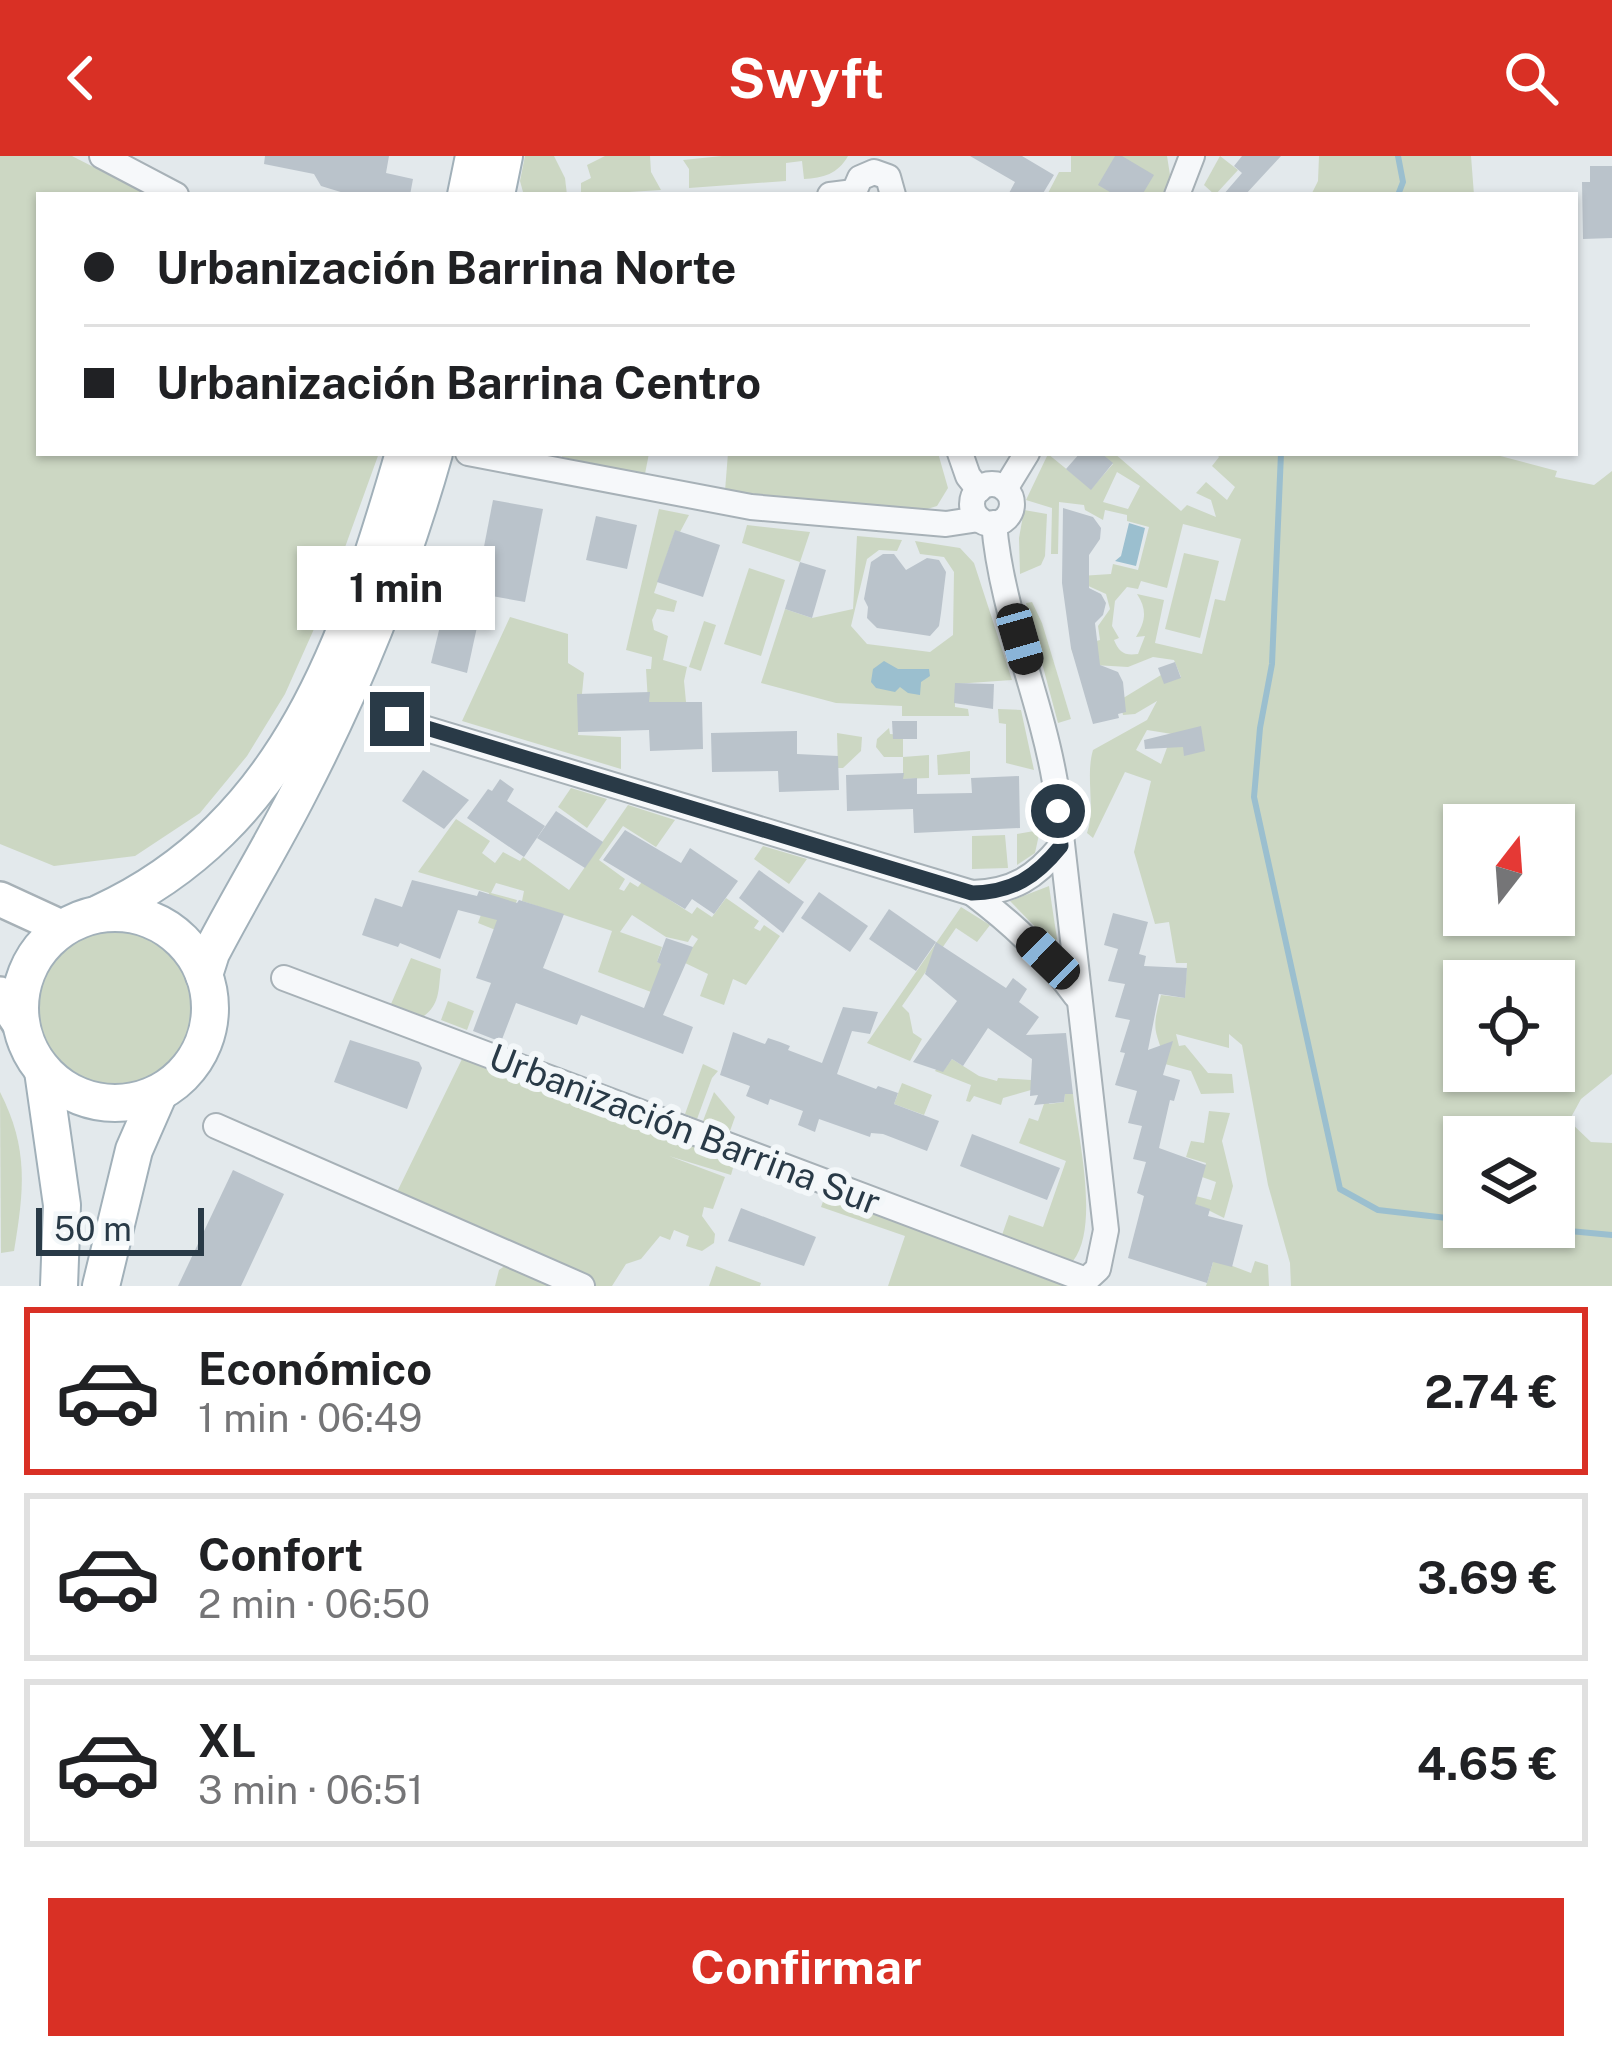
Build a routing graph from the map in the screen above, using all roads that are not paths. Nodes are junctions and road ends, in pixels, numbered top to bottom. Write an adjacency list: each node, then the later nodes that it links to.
1 (102, 156): 6 (street)
2 (474, 156): 7 (main road)
3 (504, 156): 8 (main road)
4 (1192, 156): 10 (street)
5 (885, 171): 9 (street)
6 (170, 192)
7 (467, 192)
8 (497, 192)
9 (848, 192)
10 (1179, 192)
11 (403, 456): 23 (main road)
12 (433, 456): 24 (main road)
13 (484, 456): 18 (street)
14 (962, 456): 17 (street)
15 (1025, 456): 16 (street)
16 (1005, 489): 17 (street); 18 (street)
17 (979, 490): 18 (street)
18 (986, 521): 20 (street)
19 (380, 715): 21 (street)
20 (1061, 846): 21 (street); 27 (street)
21 (972, 893): 27 (street)
22 (0, 899): 23 (main road)
23 (80, 921): 24 (main road); 28 (main road)
24 (204, 975): 30 (main road)
25 (284, 978): 27 (street, Urbanización Barrina Sur)
26 (0, 994): 28 (main road)
27 (1076, 997)
28 (21, 1026): 29 (main road)
29 (43, 1071): 30 (main road); 32 (main road)
30 (159, 1093): 33 (main road)
31 (216, 1126): 34 (street)
32 (59, 1286)
33 (101, 1286)
34 (582, 1286)

